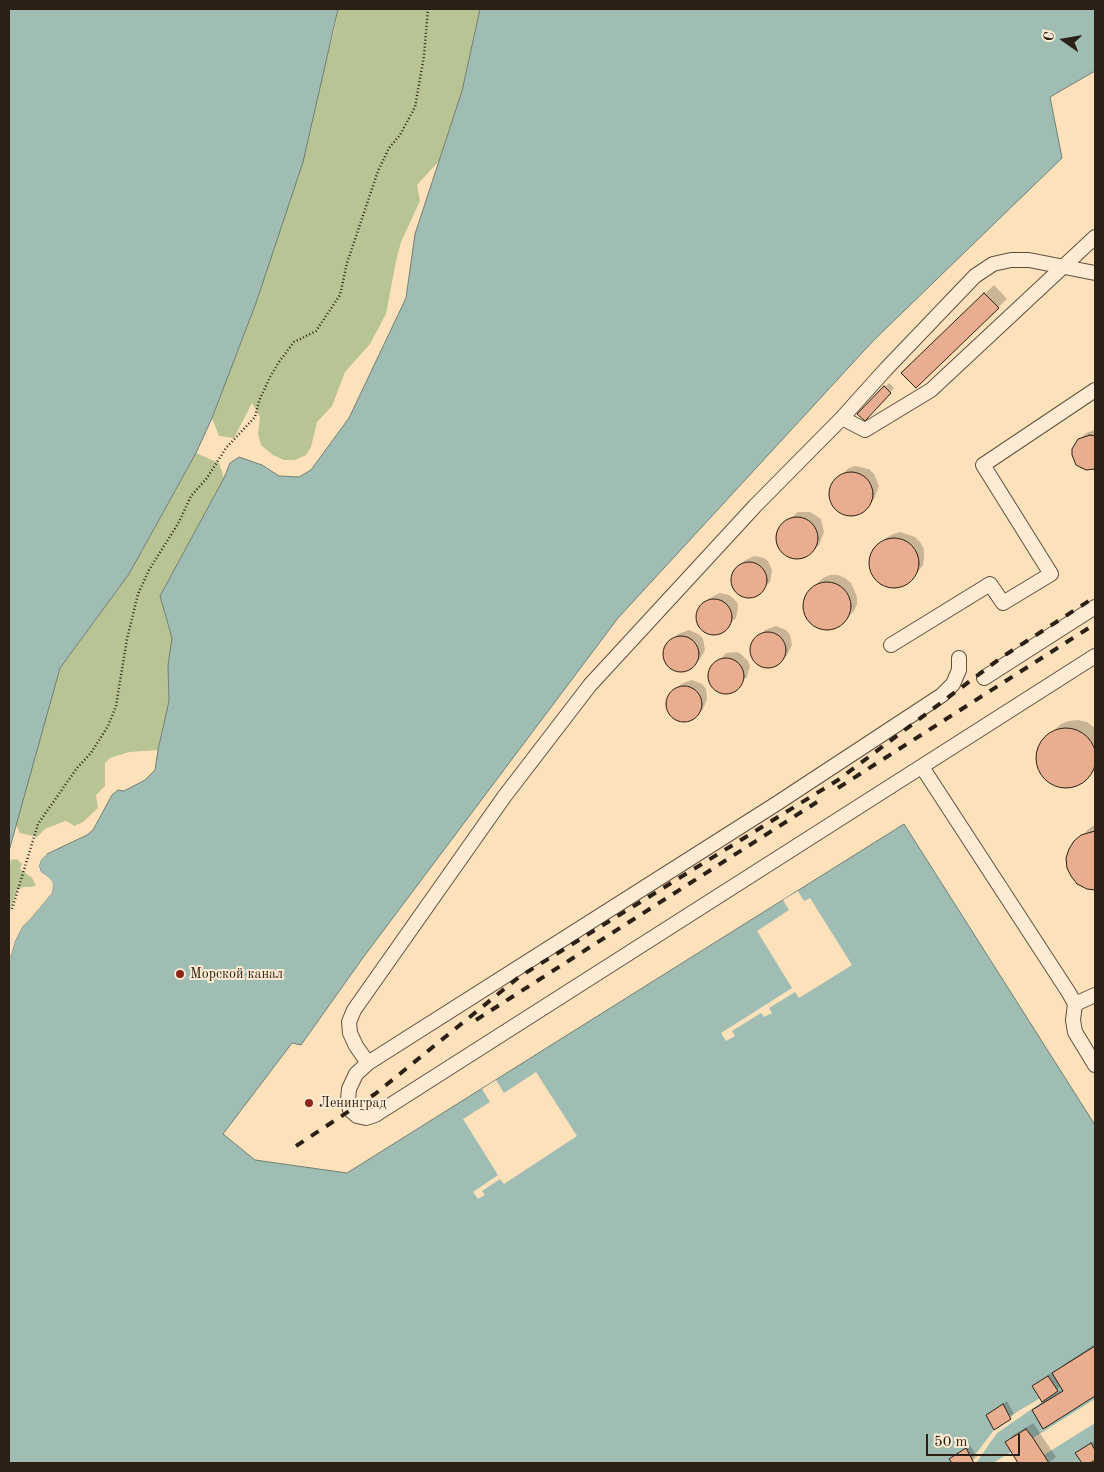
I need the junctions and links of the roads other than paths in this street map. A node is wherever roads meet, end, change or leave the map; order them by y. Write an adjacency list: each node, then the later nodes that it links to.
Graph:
1 (1095, 237): 2 (lane)
2 (1064, 268): 3 (lane); 5 (lane); 5 (lane)
3 (1095, 273)
4 (1095, 390): 7 (lane)
5 (842, 418): 14 (lane)
6 (1095, 607): 10 (lane)
7 (892, 645)
8 (1095, 656): 11 (lane)
9 (959, 658): 14 (lane)
10 (984, 678)
11 (922, 767): 13 (lane); 14 (lane)
12 (1095, 995): 13 (lane)
13 (1074, 1004): 15 (lane)
14 (368, 1063)
15 (1095, 1064)

